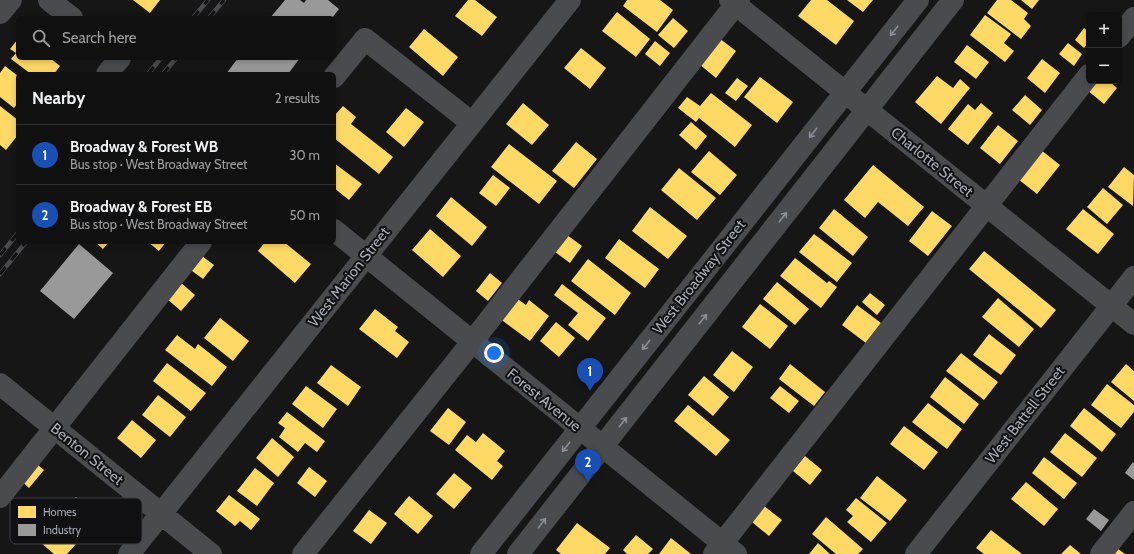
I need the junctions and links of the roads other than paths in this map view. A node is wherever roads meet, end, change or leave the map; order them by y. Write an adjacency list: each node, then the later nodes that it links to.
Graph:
1 (10, 0): 7 (street)
2 (49, 0): 8 (street)
3 (570, 0): 17 (street, West Marion Street)
4 (918, 0): 15 (street, West Broadway Street, one-way to 15)
5 (953, 0): 16 (street, West Broadway Street)
6 (735, 2): 15 (street, Charlotte Street); 25 (street)
7 (0, 13)
8 (69, 16)
9 (1134, 18): 10 (street)
10 (1122, 33)
11 (118, 60): 12 (street)
12 (109, 72)
13 (336, 75): 17 (street)
14 (1086, 79): 18 (street)
15 (845, 93): 16 (street, Charlotte Street); 28 (street, West Broadway Street, one-way to 28)
16 (867, 110): 18 (street, Charlotte Street); 29 (street, West Broadway Street, one-way to 16)
17 (472, 123): 21 (street, West Marion Street)
18 (986, 206): 23 (street, Charlotte Street); 37 (street)
19 (336, 232): 21 (street, Forest Avenue)
20 (199, 244): 27 (street)
21 (366, 256): 25 (street, Forest Avenue); 34 (street, West Marion Street)
22 (1134, 277): 23 (street, West Battell Street)
23 (1111, 306): 24 (street, Charlotte Street); 43 (street, West Battell Street)
24 (1134, 324)
25 (472, 342): 28 (street, Forest Avenue); 40 (street)
26 (0, 384): 27 (street, Benton Street)
27 (55, 428): 30 (street); 31 (street, Benton Street)
28 (580, 428): 29 (street, Forest Avenue); 41 (street, West Broadway Street, one-way to 41)
29 (603, 447): 37 (street, Forest Avenue); 42 (street, West Broadway Street, one-way to 29)
30 (0, 497)
31 (141, 498)
32 (142, 499): 34 (street, Benton Street)
33 (1134, 512): 44 (street)
34 (161, 514): 35 (street, West Marion Street); 39 (street, Benton Street)
35 (142, 538)
36 (137, 544): 38 (street, West Marion Street)
37 (724, 550)
38 (129, 554)
39 (210, 554)
40 (303, 554)
41 (481, 554)
42 (518, 554)
43 (916, 554)
44 (1101, 554)

